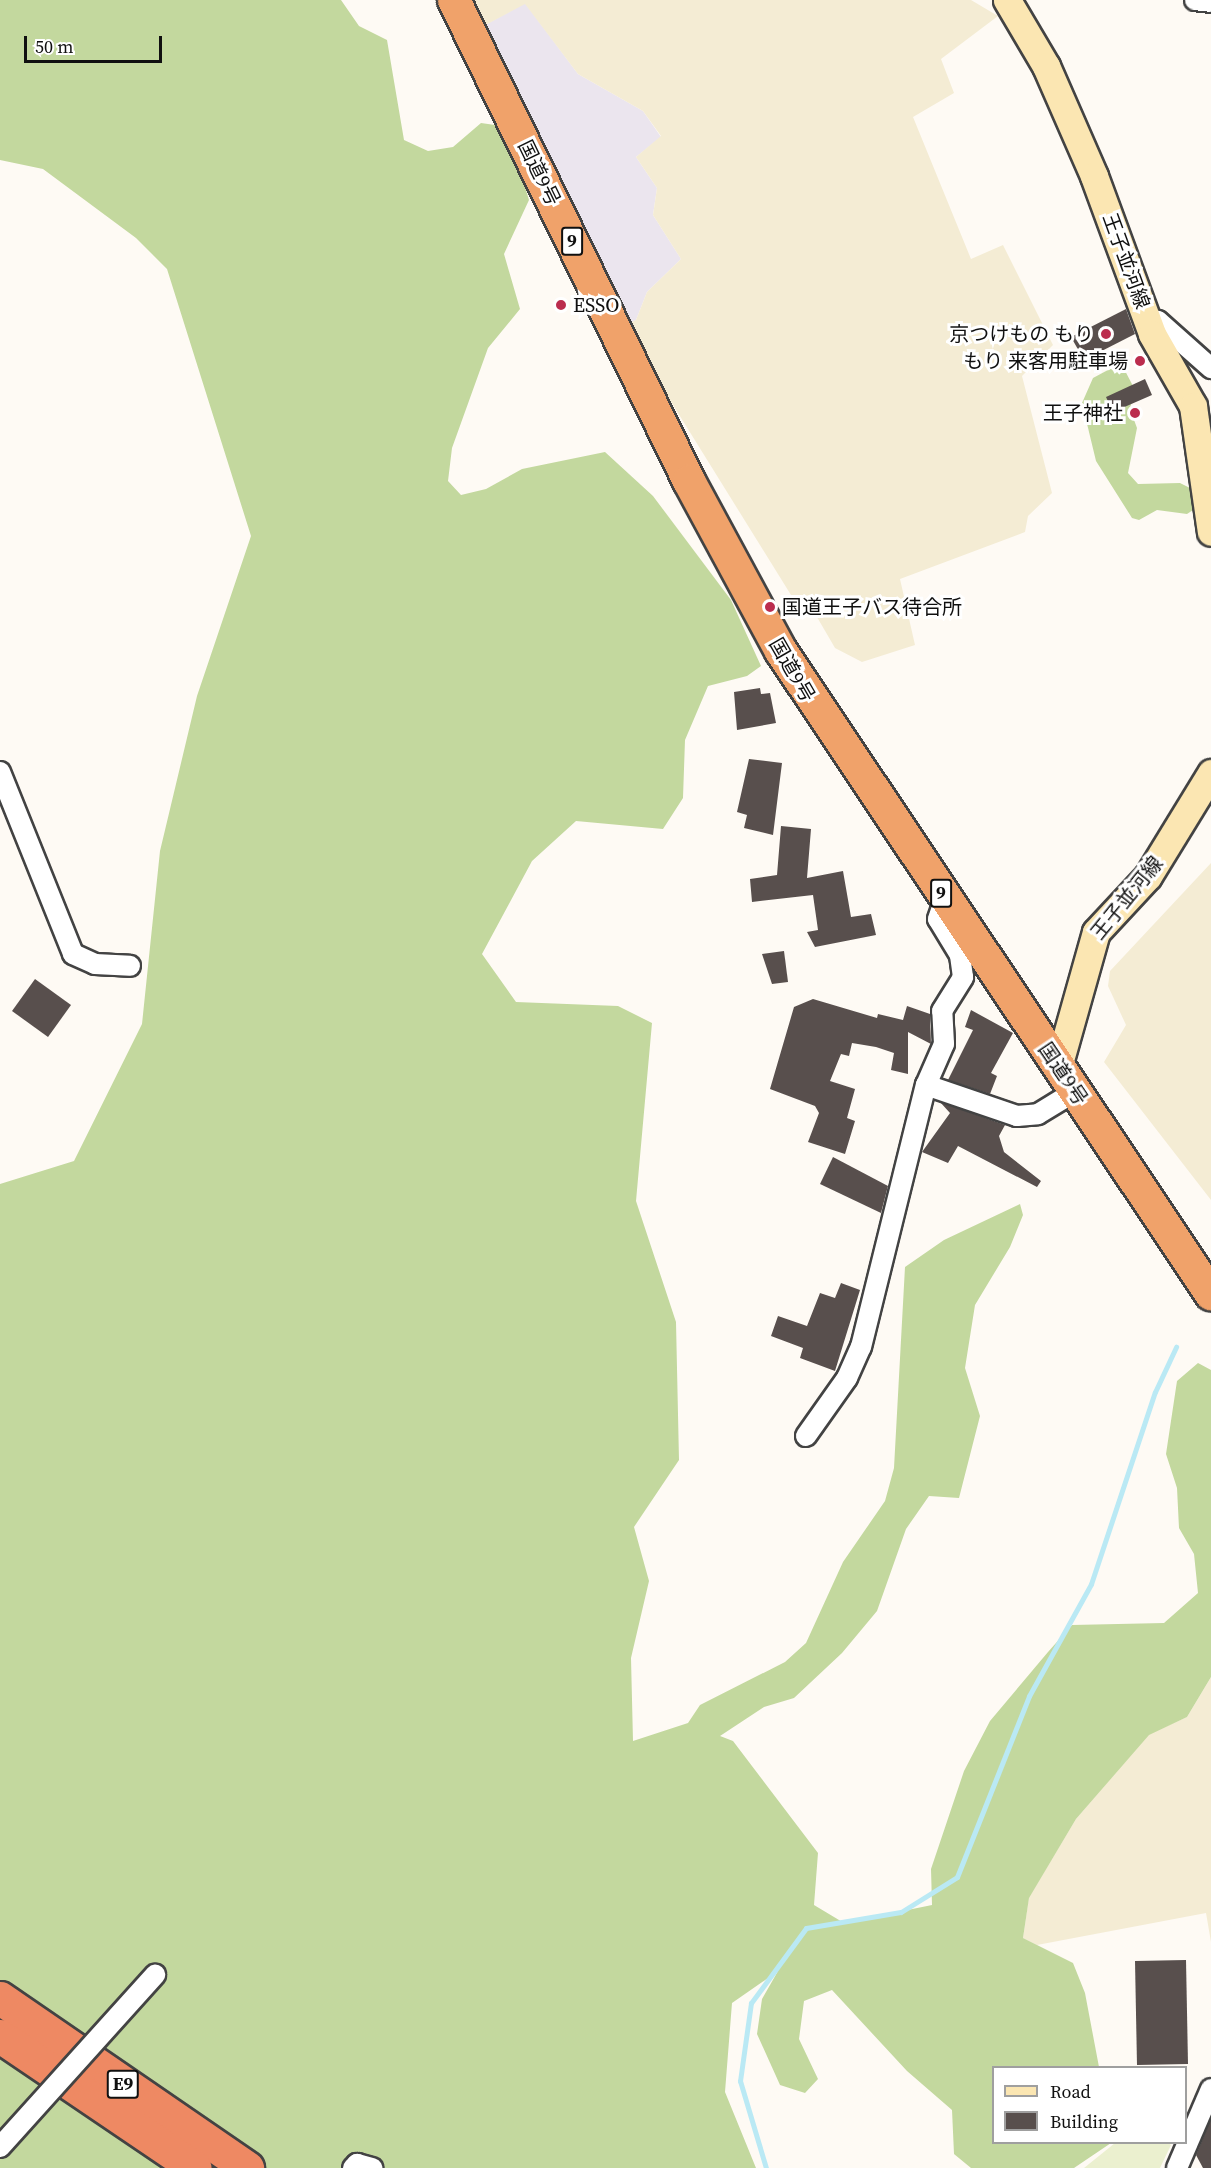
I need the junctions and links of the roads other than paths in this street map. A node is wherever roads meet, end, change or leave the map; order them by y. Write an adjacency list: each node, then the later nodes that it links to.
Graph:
1 (454, 0): 10 (highway, 国道9号 / 9)
2 (1007, 0): 5 (main road, 王子並河線)
3 (1195, 0): 4 (street)
4 (1211, 2)
5 (1147, 319): 6 (street); 7 (main road, 王子並河線)
6 (1211, 369)
7 (1211, 532)
8 (0, 772): 11 (street)
9 (1211, 773): 12 (main road, 王子並河線)
10 (945, 899): 12 (highway, 国道9号 / 9); 13 (street)
11 (130, 966)
12 (1066, 1079): 13 (street); 14 (highway, 国道9号 / 9)
13 (927, 1085): 15 (street)
14 (1211, 1294)
15 (806, 1436)
16 (155, 1975): 20 (street, bridge)
17 (0, 1998): 22 (highway, E9)
18 (0, 2036): 21 (highway, E9)
19 (1211, 2089): 25 (street)
20 (0, 2147)
21 (195, 2168)
22 (247, 2168)
23 (353, 2168): 24 (street)
24 (372, 2168)
25 (1177, 2168)

